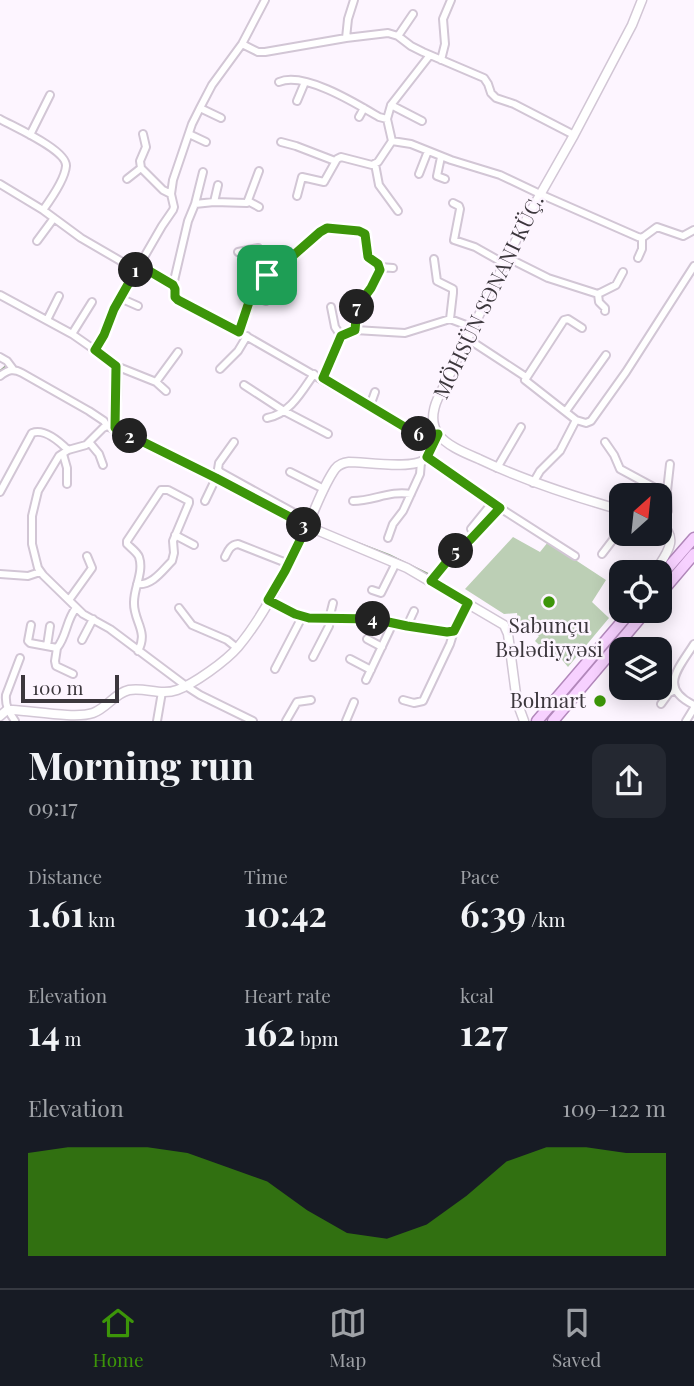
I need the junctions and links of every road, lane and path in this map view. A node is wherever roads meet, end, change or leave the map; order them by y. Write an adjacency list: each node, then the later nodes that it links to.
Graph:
1 (265, 0): 8 (street)
2 (354, 0): 7 (street)
3 (451, 0): 10 (street)
4 (642, 0): 26 (street, MÖHSÜN SƏNANI KÜÇ.)
5 (413, 14): 6 (street)
6 (398, 36): 7 (street); 9 (street)
7 (346, 37): 8 (street)
8 (242, 44): 16 (street)
9 (430, 55): 10 (street); 15 (street)
10 (441, 60): 26 (street)
11 (279, 82): 12 (street)
12 (305, 82): 14 (street); 17 (street)
13 (50, 95): 25 (street)
14 (297, 101)
15 (391, 106): 21 (street); 22 (street)
16 (200, 108): 18 (street); 24 (street)
17 (364, 108): 19 (street); 21 (street)
18 (221, 117)
19 (359, 117)
20 (0, 119): 25 (street)
21 (387, 119): 27 (street)
22 (422, 121)
23 (143, 134): 34 (street)
24 (189, 134): 28 (street); 42 (street)
25 (30, 135): 50 (street)
26 (574, 135): 43 (street, MÖHSÜN SƏNANI KÜÇ.)
27 (393, 141): 30 (street); 33 (street)
28 (206, 142)
29 (281, 142): 32 (street)
30 (428, 151): 31 (street); 37 (street)
31 (441, 157): 39 (street); 43 (street)
32 (335, 161): 33 (street); 44 (street)
33 (375, 164): 51 (street)
34 (141, 168): 38 (street); 42 (street)
35 (260, 171): 45 (street)
36 (203, 172): 48 (street)
37 (419, 174)
38 (127, 179)
39 (445, 179)
40 (0, 184): 50 (street)
41 (218, 184): 46 (street)
42 (171, 194): 62 (street)
43 (540, 194): 54 (street); 59 (street, MÖHSÜN SƏNANI KÜÇ.)
44 (296, 196)
45 (248, 201): 46 (street); 49 (street)
46 (214, 202): 48 (street)
47 (453, 203): 59 (street)
48 (195, 204): 66 (street)
49 (259, 207)
50 (43, 210): 52 (street)
51 (398, 211)
52 (54, 218): 55 (street); 62 (street)
53 (694, 230): 54 (street)
54 (642, 237): 57 (street)
55 (37, 241)
56 (237, 252): 65 (street)
57 (638, 258)
58 (434, 259): 77 (street)
59 (507, 261): 67 (street); 79 (street, MÖHSÜN SƏNANI KÜÇ.)
60 (694, 266): 106 (street)
61 (380, 267): 63 (street); 65 (street); 81 (street)
62 (137, 268): 66 (street); 72 (street)
63 (393, 268)
64 (623, 272): 67 (street)
65 (267, 275): 70 (street)
66 (173, 285): 82 (street)
67 (598, 294): 76 (street)
68 (0, 295): 78 (street)
69 (59, 296): 78 (street)
70 (251, 296): 71 (street); 82 (street)
71 (271, 296)
72 (120, 298): 74 (street); 87 (street)
73 (92, 302): 83 (street)
74 (138, 306)
75 (331, 307): 85 (street)
76 (605, 311)
77 (450, 319): 79 (street); 81 (street)
78 (47, 320): 83 (street)
79 (474, 328): 86 (street, MÖHSÜN SƏNANI KÜÇ.)
80 (582, 328): 96 (street)
81 (355, 330): 85 (street)
82 (239, 332): 84 (street)
83 (72, 334): 87 (street)
84 (247, 336): 93 (street); 94 (street)
85 (341, 336): 97 (street)
86 (468, 338): 96 (street); 111 (street, MÖHSÜN SƏNANI KÜÇ.)
87 (95, 350): 91 (street)
88 (178, 352): 98 (street)
89 (606, 355): 104 (street)
90 (0, 357): 92 (street)
91 (116, 366): 98 (street); 109 (street)
92 (13, 369): 95 (street); 107 (street)
93 (220, 369)
94 (314, 374): 97 (street); 103 (street)
95 (0, 376)
96 (526, 377): 104 (street)
97 (323, 378): 102 (street)
98 (156, 382): 100 (street)
99 (244, 385): 103 (street)
100 (166, 391)
101 (375, 392): 102 (street)
102 (370, 406): 111 (street)
103 (284, 411): 105 (street); 110 (street)
104 (566, 411): 106 (street)
105 (267, 418)
106 (576, 419): 122 (street)
107 (107, 426): 109 (street); 112 (street)
108 (521, 427): 119 (street)
109 (115, 428): 121 (street)
110 (328, 434)
111 (438, 434): 116 (street); 119 (street)
112 (89, 442): 115 (street); 118 (street)
113 (234, 442): 134 (street)
114 (605, 442): 123 (street)
115 (65, 452): 125 (street); 127 (street); 149 (street)
116 (424, 460): 126 (street); 128 (street); 131 (street)
117 (670, 464): 124 (street)
118 (103, 465)
119 (497, 468): 122 (street)
120 (290, 472): 126 (street)
121 (216, 478): 129 (street); 134 (street)
122 (533, 483): 132 (street)
123 (646, 483)
124 (668, 483)
125 (67, 484)
126 (324, 489): 134 (street)
127 (0, 492)
128 (411, 494): 130 (street); 137 (street)
129 (205, 501)
130 (353, 501)
131 (492, 503): 133 (street); 135 (street)
132 (609, 507)
133 (500, 508): 142 (street); 151 (street)
134 (308, 523): 146 (street); 148 (street)
135 (471, 529)
136 (176, 534): 139 (street); 153 (street); 153 (street)
137 (388, 538)
138 (694, 538): 147 (main road)
139 (194, 545)
140 (609, 546): 141 (street)
141 (603, 554)
142 (575, 555)
143 (87, 556): 155 (street)
144 (225, 557): 148 (street)
145 (692, 560): 152 (main road)
146 (396, 563): 151 (street); 154 (street)
147 (672, 563)
148 (289, 564): 156 (street)
149 (40, 572): 150 (street); 155 (street)
150 (0, 574)
151 (431, 581): 158 (street)
152 (672, 581)
153 (137, 584): 179 (street)
154 (372, 590)
155 (69, 600): 159 (street)
156 (268, 600): 162 (street); 178 (street)
157 (333, 603): 164 (street)
158 (468, 603): 171 (street); 205 (street)
159 (76, 608): 163 (street); 177 (street)
160 (179, 608): 178 (street)
161 (414, 611): 170 (street)
162 (302, 617): 164 (street); 183 (street)
163 (93, 619): 172 (street); 179 (street)
164 (329, 620): 165 (street); 180 (street)
165 (393, 623): 170 (street); 176 (street)
166 (621, 623): 206 (main road)
167 (636, 623): 207 (main road)
168 (31, 625): 175 (street)
169 (50, 626): 175 (street)
170 (407, 626): 171 (street)
171 (454, 631): 193 (street)
172 (82, 639)
173 (367, 639): 176 (street)
174 (694, 644): 190 (street)
175 (47, 646): 177 (street)
176 (382, 647): 184 (street)
177 (57, 648): 185 (street)
178 (237, 648): 188 (street)
179 (138, 651): 188 (street)
180 (313, 657)
181 (20, 658): 189 (street)
182 (350, 659): 184 (street)
183 (275, 670)
184 (371, 670): 186 (street)
185 (73, 674)
186 (366, 680)
187 (0, 682): 189 (street)
188 (186, 686): 191 (street); 202 (street)
189 (9, 687): 197 (street)
190 (674, 690): 195 (street); 196 (street)
191 (162, 692): 199 (street); 201 (street)
192 (311, 699): 203 (street)
193 (403, 700)
194 (354, 702): 204 (street)
195 (661, 704)
196 (694, 706): 208 (street)
197 (4, 713): 198 (street); 200 (street)
198 (66, 717): 199 (street)
199 (86, 718)
200 (15, 721)
201 (157, 721)
202 (253, 721)
203 (286, 721)
204 (346, 721)
205 (524, 721)
206 (537, 721)
207 (553, 721)
208 (686, 721)

